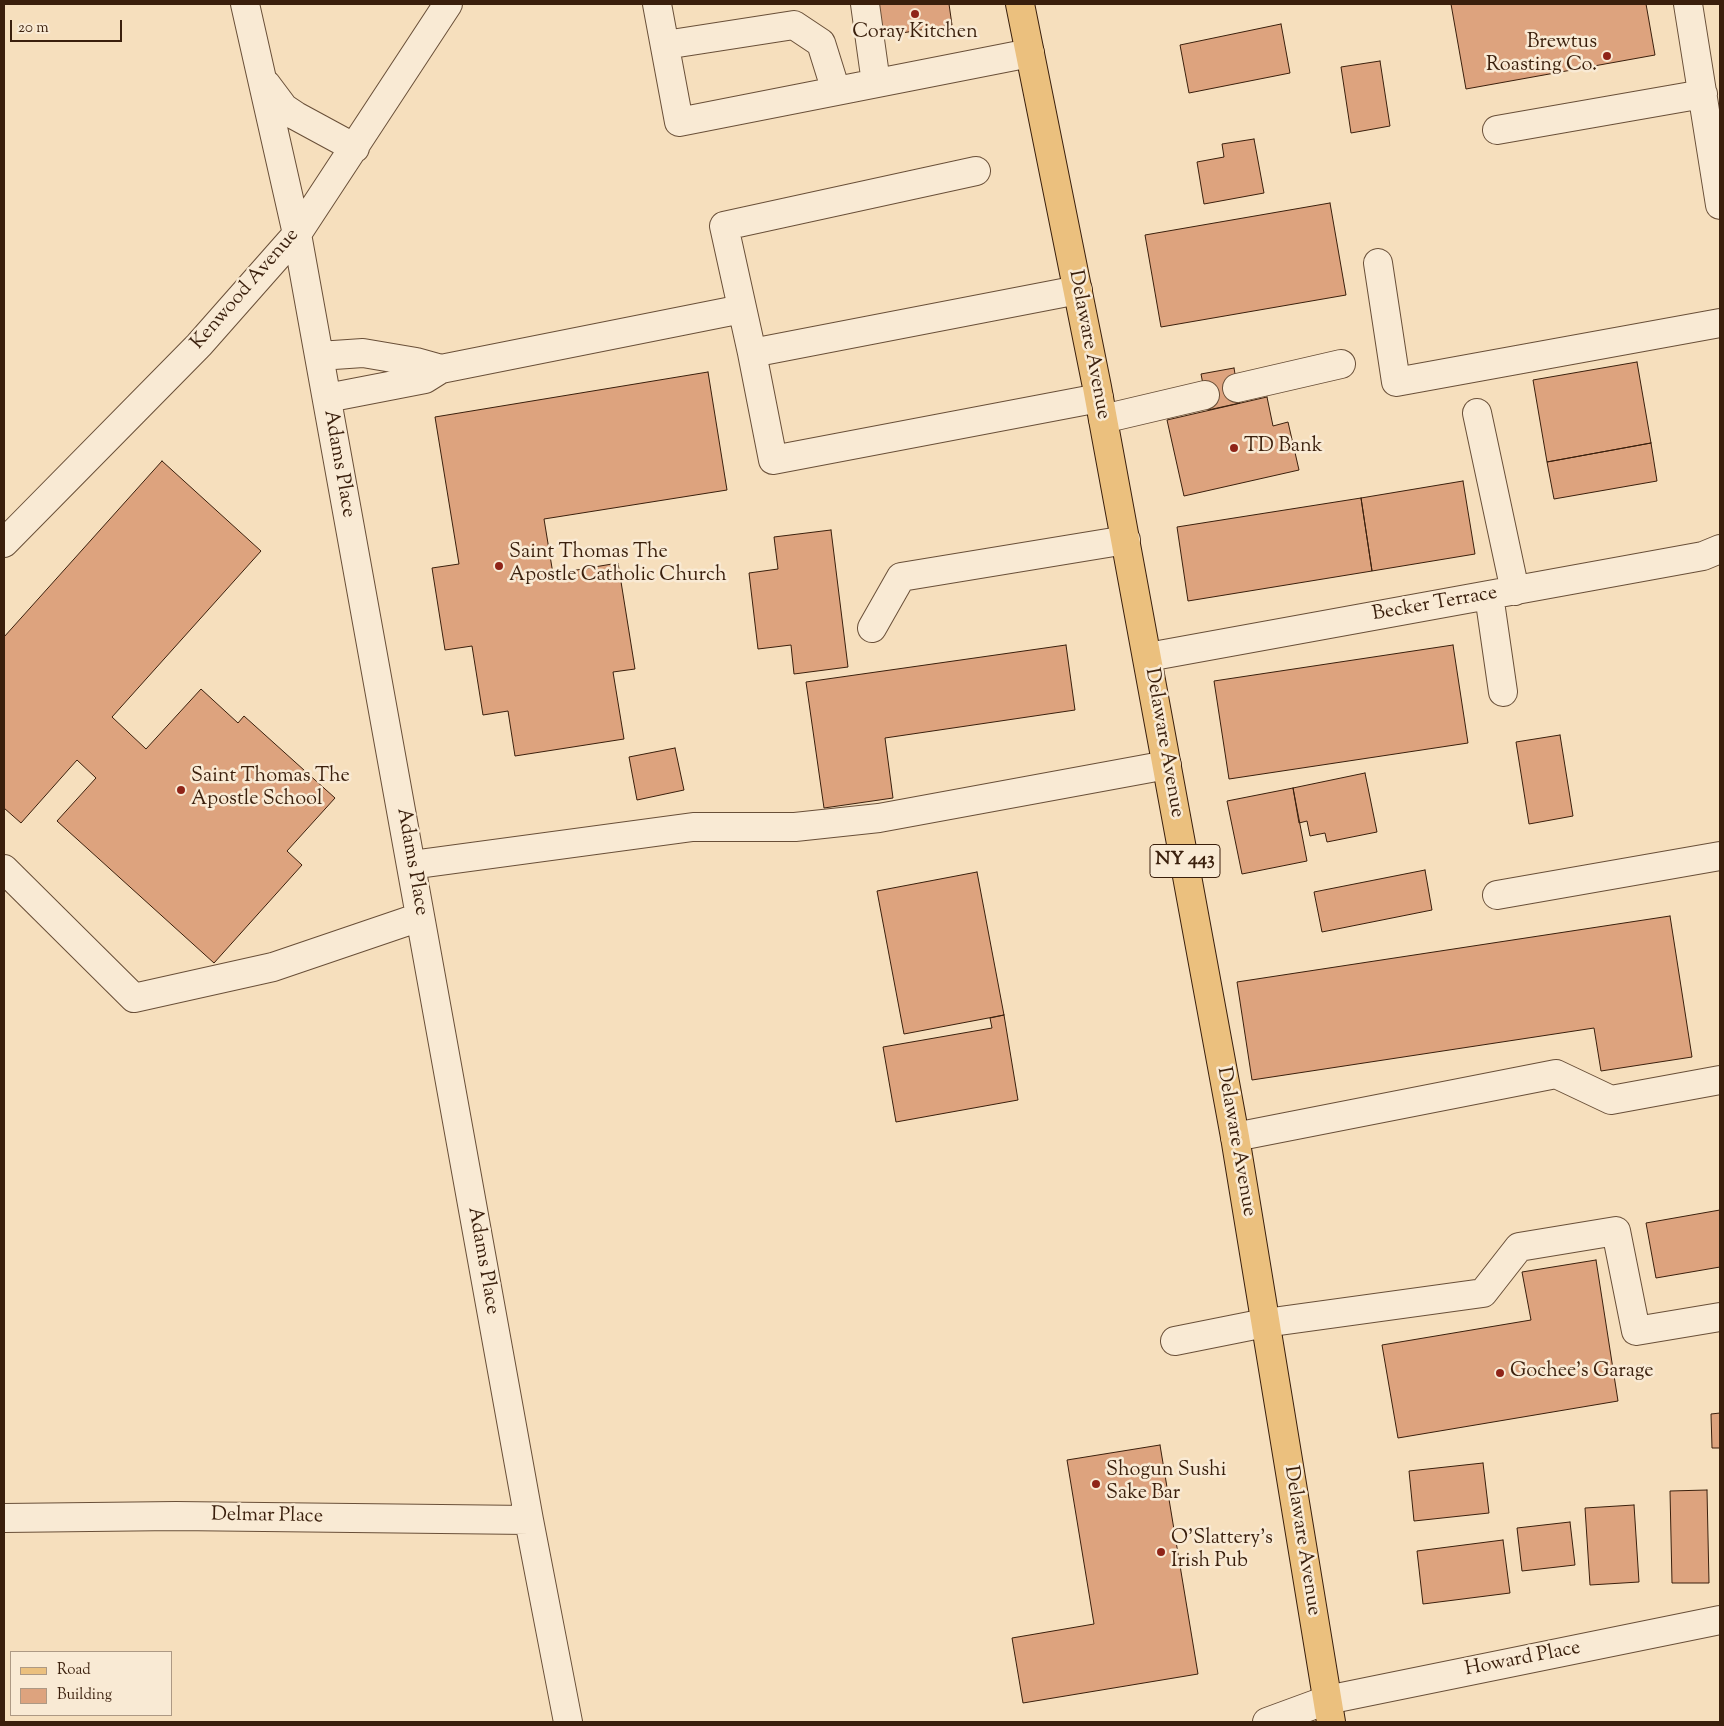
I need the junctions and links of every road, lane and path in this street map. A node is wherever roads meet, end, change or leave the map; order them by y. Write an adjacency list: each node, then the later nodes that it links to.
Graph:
1 (245, 4): 9 (street, Adams Place)
2 (448, 4): 14 (street, Kenwood Avenue)
3 (657, 4): 7 (street)
4 (865, 4): 10 (street)
5 (1020, 4): 8 (main road, Delaware Avenue / NY 443)
6 (1688, 4): 12 (street)
7 (665, 45): 11 (street); 11 (street)
8 (1030, 53): 10 (street); 19 (main road, Delaware Avenue / NY 443)
9 (263, 81): 14 (street); 17 (street, Adams Place)
10 (876, 83): 11 (street)
11 (836, 91)
12 (1703, 94): 13 (street); 16 (street)
13 (1497, 130)
14 (355, 148): 17 (street, Kenwood Avenue)
15 (976, 171): 20 (street)
16 (1720, 206)
17 (297, 234): 23 (street, Adams Place); 32 (street, Kenwood Avenue)
18 (1378, 263): 21 (street)
19 (1078, 290): 22 (street); 29 (main road, Delaware Avenue / NY 443)
20 (742, 309): 22 (street); 25 (street)
21 (1720, 323)
22 (752, 353): 29 (street)
23 (319, 356): 25 (street); 28 (street, Adams Place)
24 (1341, 364): 26 (street)
25 (441, 369): 28 (street)
26 (1237, 388)
27 (1205, 396): 29 (street)
28 (326, 398): 40 (street, Adams Place)
29 (1101, 408): 31 (main road, Delaware Avenue / NY 443)
30 (1477, 413): 34 (street)
31 (1126, 540): 35 (street); 36 (main road, Delaware Avenue / NY 443)
32 (4, 543)
33 (1720, 549): 34 (street, Becker Terrace)
34 (1502, 593): 36 (street, Becker Terrace); 37 (street)
35 (872, 628)
36 (1148, 658): 38 (main road, Delaware Avenue / NY 443)
37 (1503, 692)
38 (1167, 765): 40 (street); 45 (main road, Delaware Avenue / NY 443)
39 (1720, 856): 42 (street)
40 (411, 865): 43 (street, Adams Place)
41 (4, 869): 43 (street)
42 (1497, 895)
43 (420, 917): 50 (street, Adams Place)
44 (1720, 1080): 45 (street)
45 (1235, 1137): 47 (main road, Delaware Avenue / NY 443)
46 (1720, 1317): 47 (street)
47 (1265, 1323): 48 (street); 52 (main road, Delaware Avenue / NY 443)
48 (1175, 1341)
49 (4, 1518): 50 (street, Delmar Place)
50 (529, 1520): 53 (street, Adams Place)
51 (1720, 1620): 52 (street, Howard Place)
52 (1329, 1711): 54 (street, Howard Place)
53 (568, 1722)
54 (1267, 1722)

